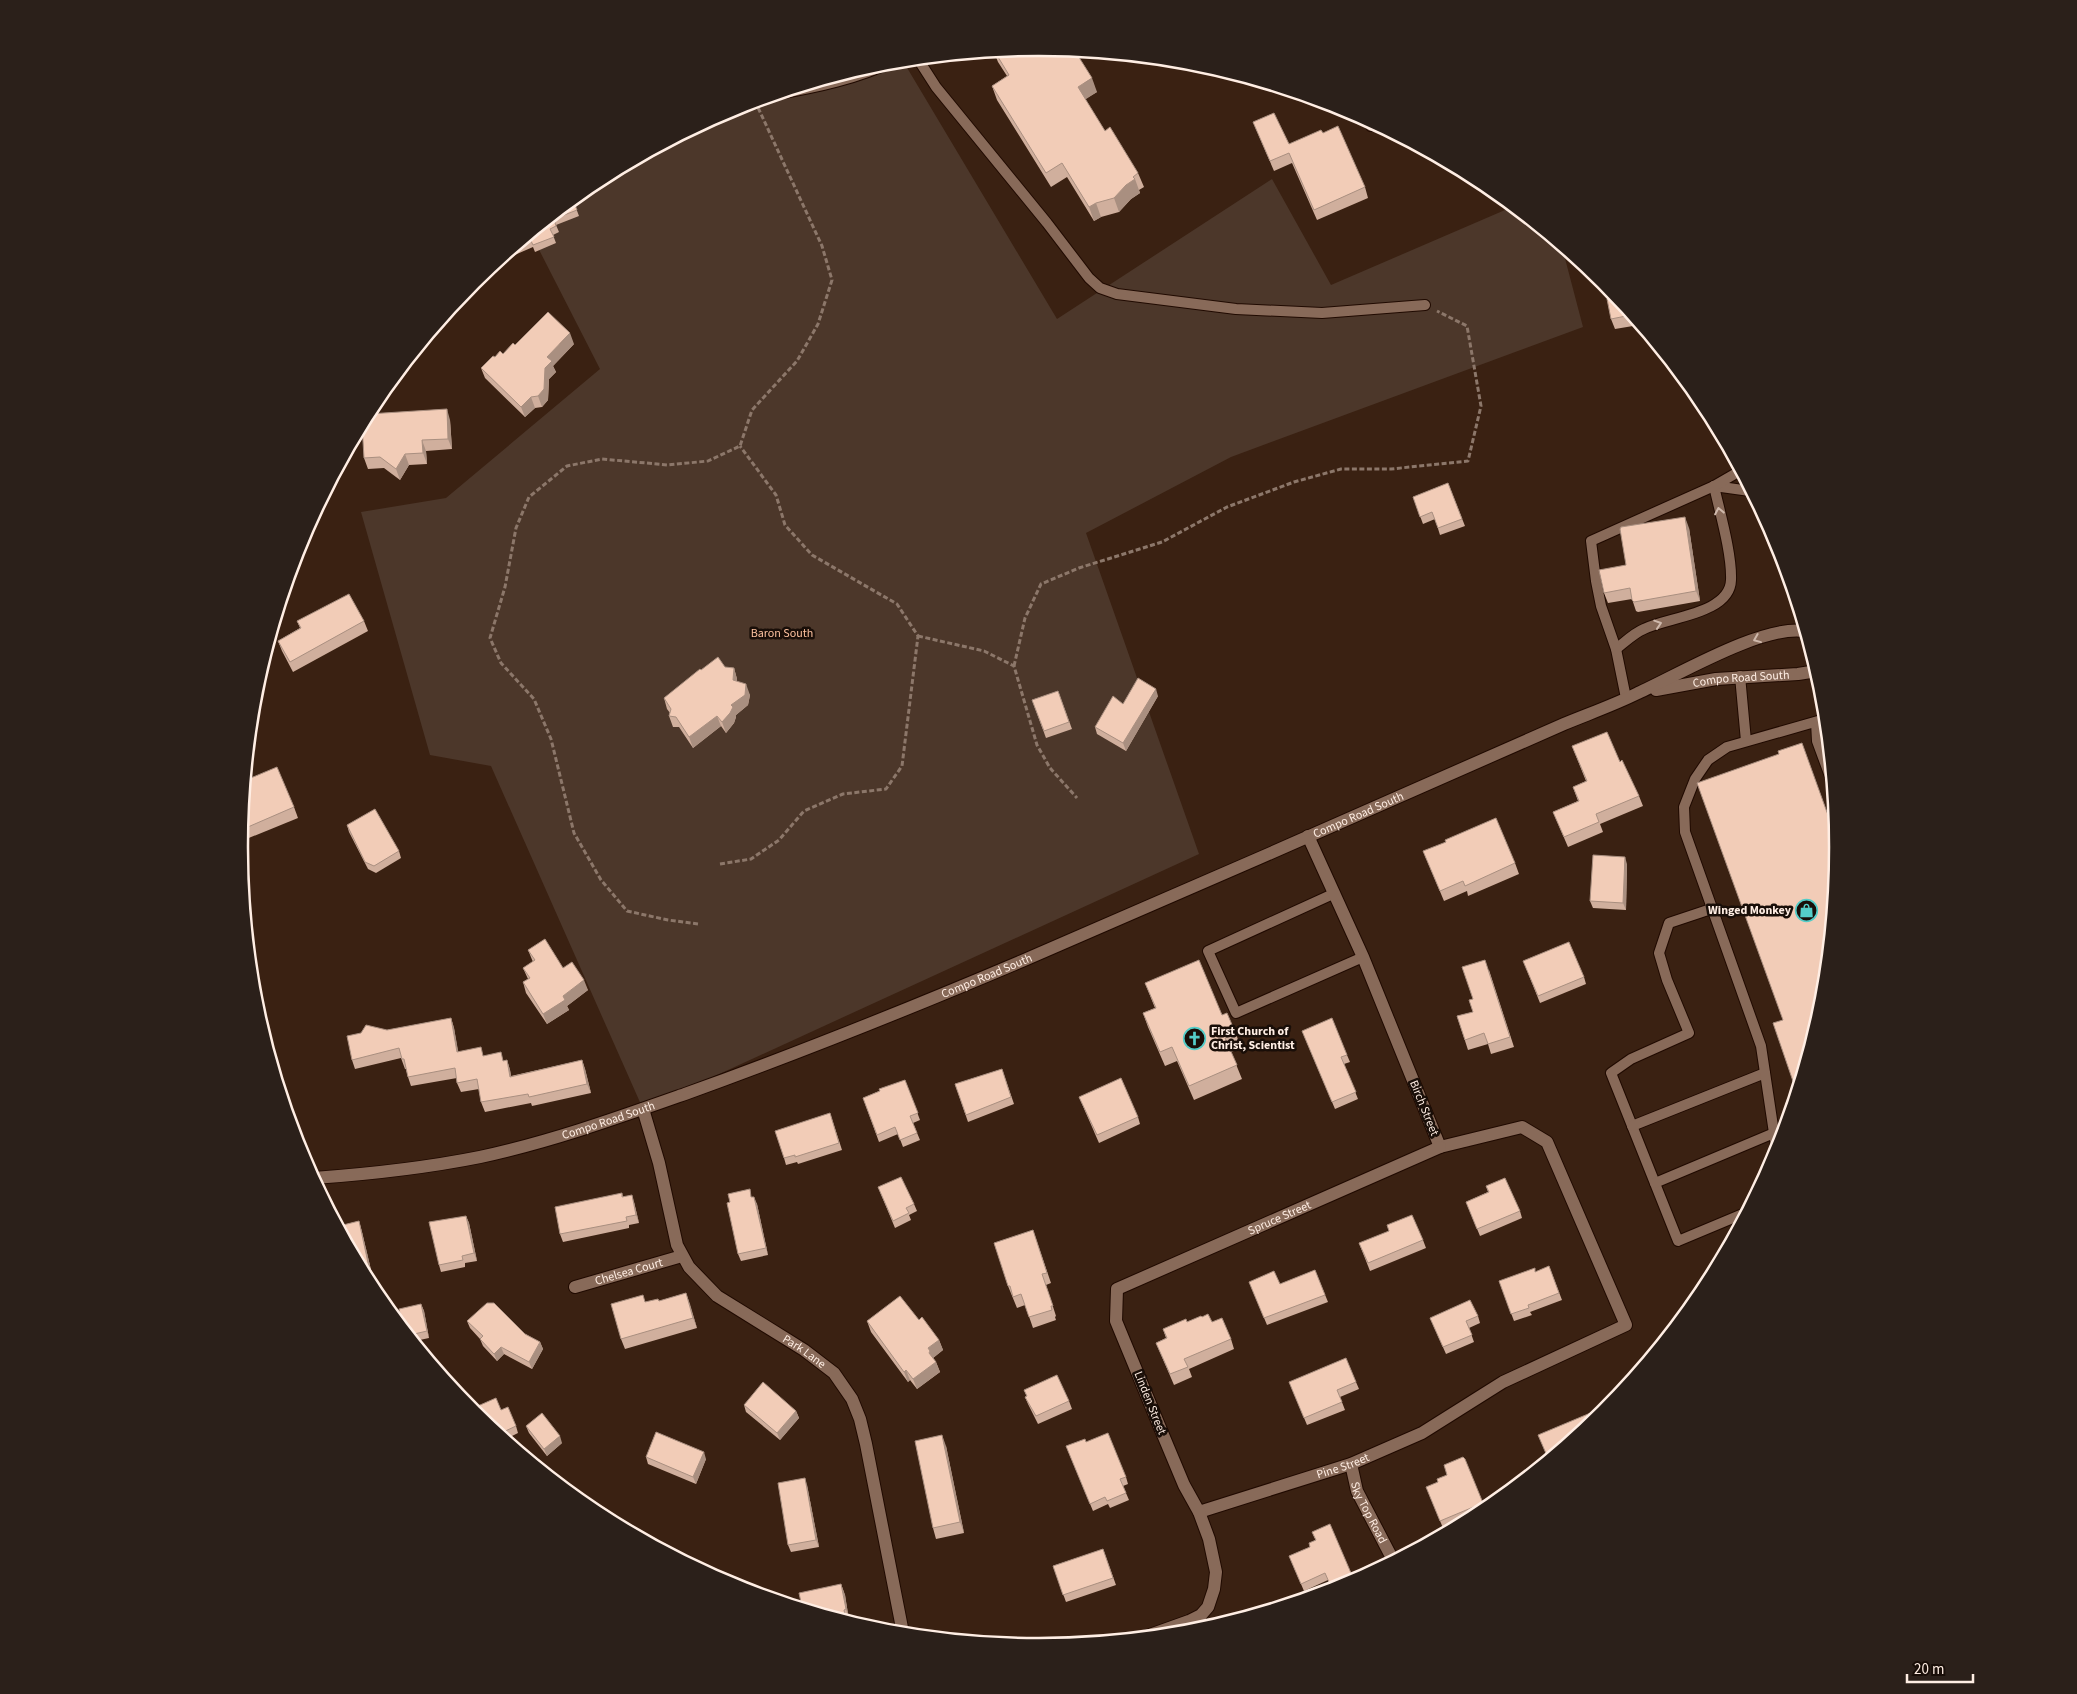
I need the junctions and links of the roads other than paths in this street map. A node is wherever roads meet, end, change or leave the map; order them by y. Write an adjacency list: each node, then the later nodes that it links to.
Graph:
1 (922, 65): 4 (lane)
2 (838, 82): 3 (lane)
3 (825, 86)
4 (1425, 305)
5 (1735, 474): 6 (lane)
6 (1714, 486): 7 (lane); 9 (lane, one-way to 6); 9 (lane)
7 (1744, 490)
8 (1798, 630): 12 (street, Compo Road South, one-way to 12)
9 (1616, 649): 12 (lane)
10 (1809, 672): 11 (street, Compo Road South)
11 (1740, 676): 12 (street, Compo Road South); 15 (lane)
12 (1631, 696): 17 (street, Compo Road South)
13 (1818, 721): 15 (lane)
14 (1820, 729): 16 (lane)
15 (1746, 741): 19 (lane)
16 (1823, 757)
17 (1308, 836): 18 (street, Birch Street); 22 (street, Compo Road South)
18 (1333, 894): 20 (street, Birch Street); 20 (lane)
19 (1711, 909): 21 (lane); 23 (lane)
20 (1363, 957): 25 (street, Birch Street)
21 (1765, 1073): 23 (lane); 24 (lane)
22 (643, 1109): 26 (street, Compo Road South); 29 (street, Park Lane)
23 (1632, 1126): 27 (lane)
24 (1774, 1133): 27 (lane)
25 (1440, 1147): 31 (street, Spruce Street); 32 (street, Birch Street)
26 (320, 1177)
27 (1655, 1184): 28 (lane)
28 (1737, 1216)
29 (682, 1256): 30 (street, Chelsea Court); 36 (street, Park Lane)
30 (575, 1287)
31 (1118, 1289): 34 (street, Linden Street)
32 (1626, 1325): 33 (street, Pine Street)
33 (1352, 1464): 34 (street, Pine Street); 35 (street, Sky Top Road)
34 (1199, 1512): 37 (street)
35 (1390, 1555)
36 (902, 1626)
37 (1176, 1626)

